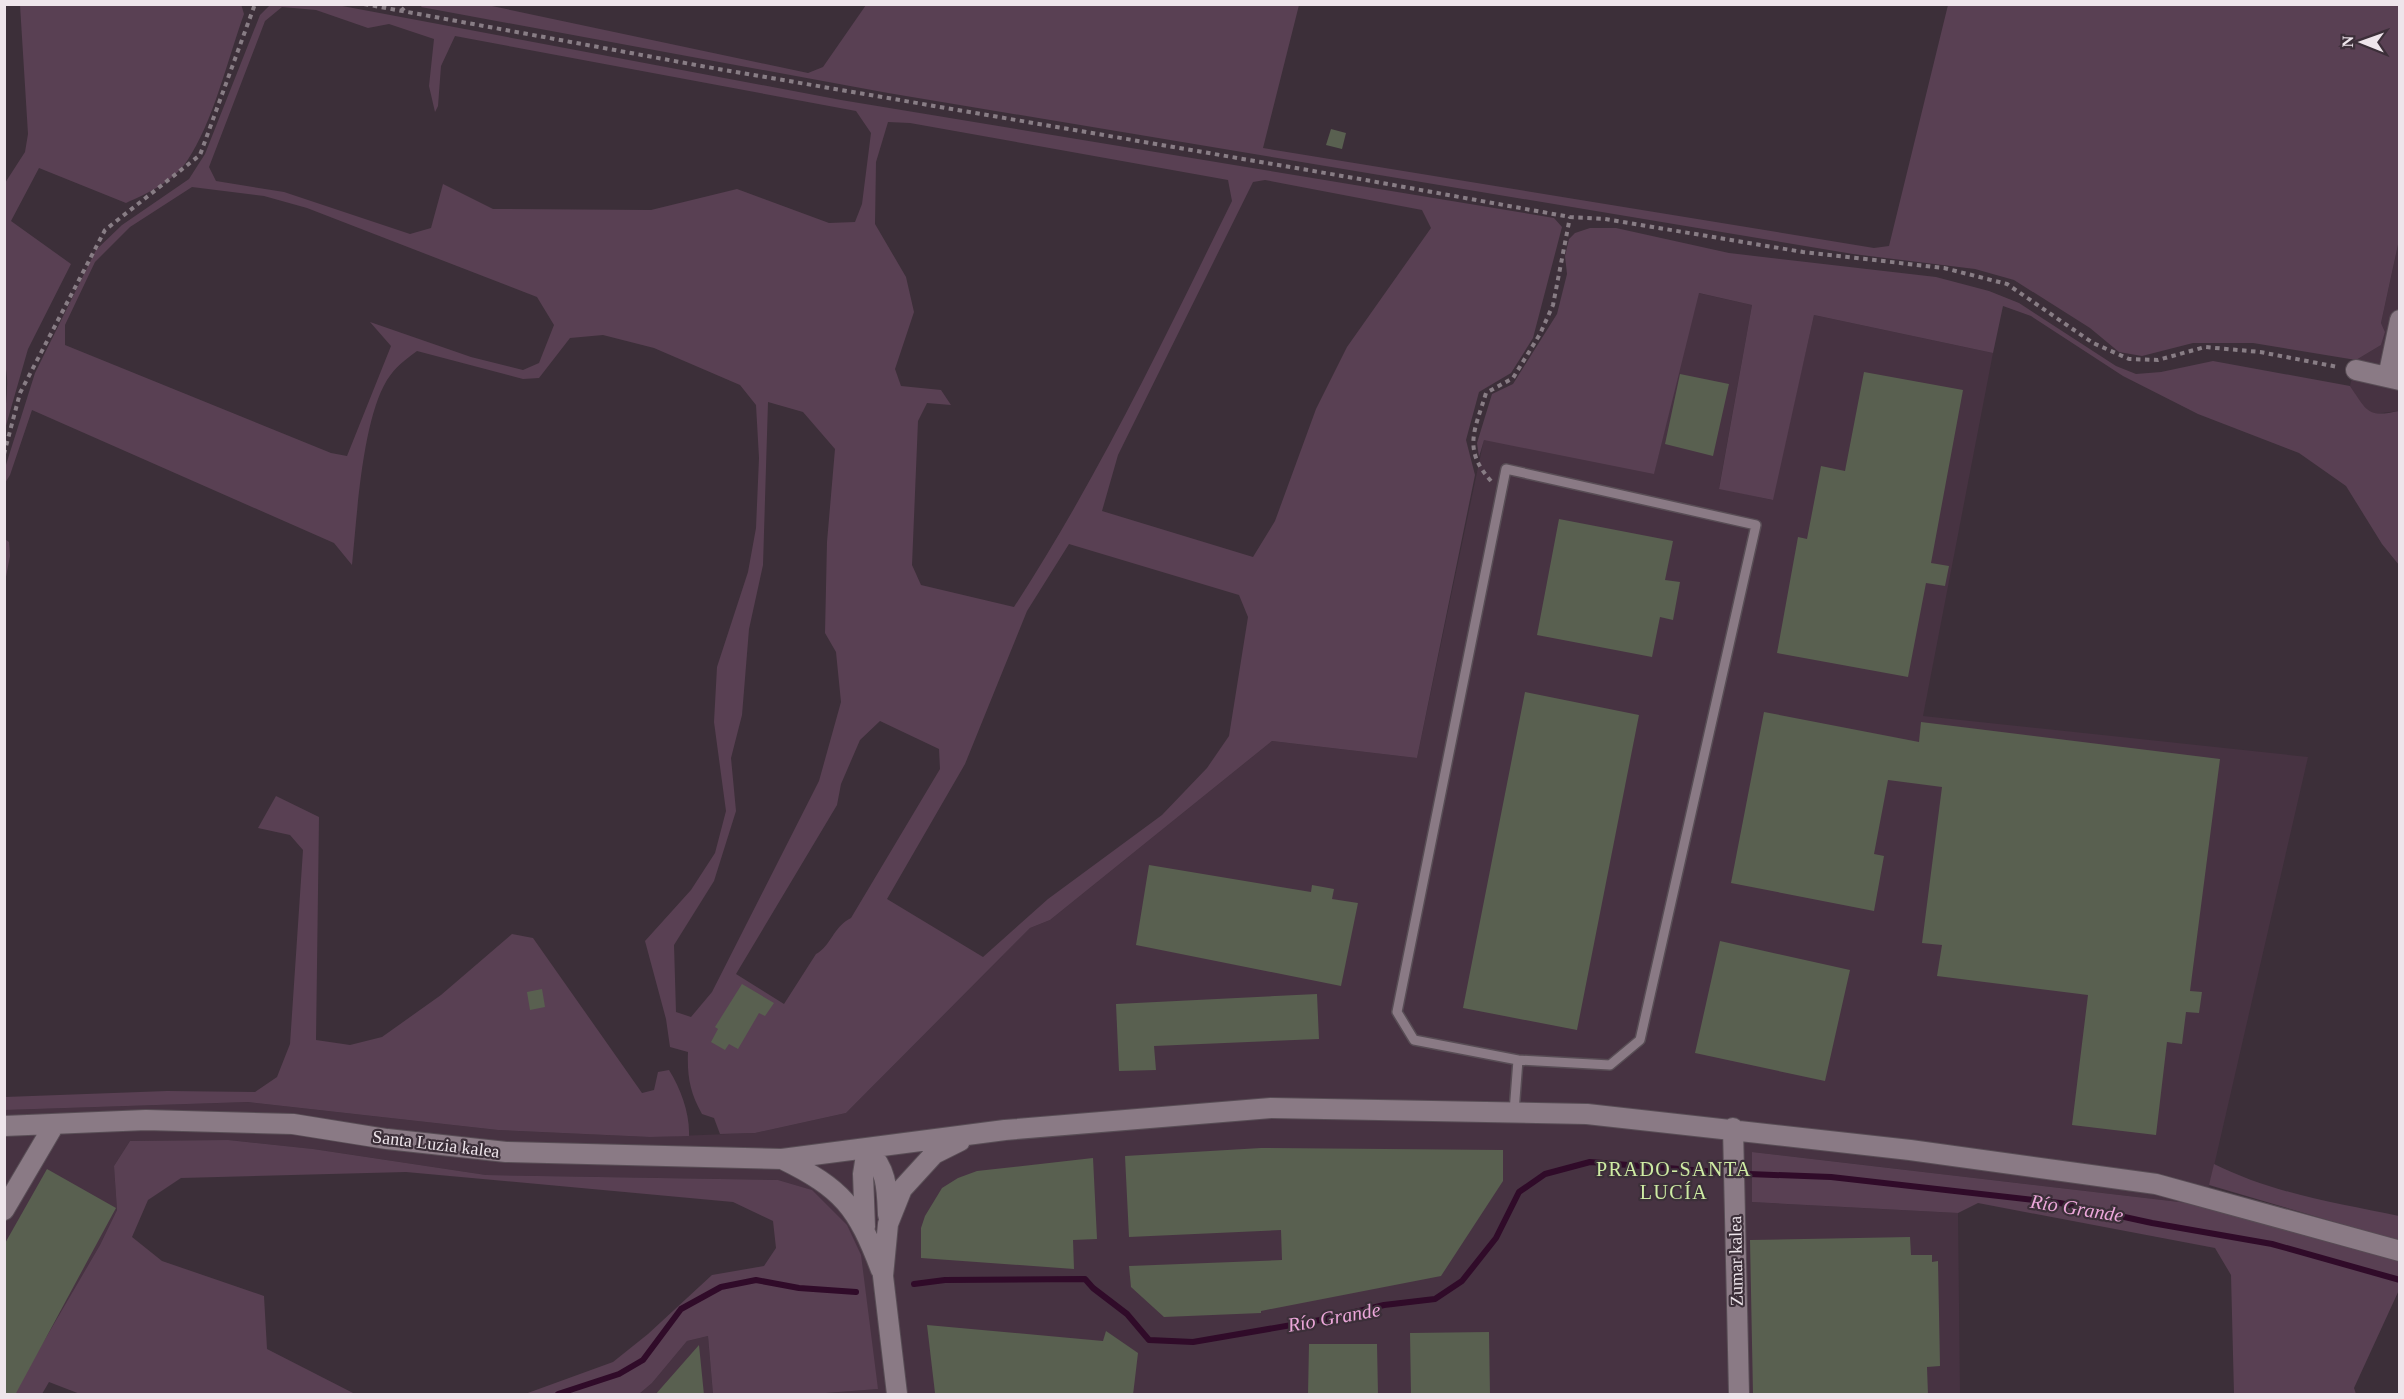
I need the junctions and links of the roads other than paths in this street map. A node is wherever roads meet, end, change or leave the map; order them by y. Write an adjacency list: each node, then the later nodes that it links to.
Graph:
1 (2400, 320): 3 (street)
2 (2356, 370): 3 (street)
3 (2394, 379)
4 (1518, 1060): 4 (lane); 5 (lane)
5 (1514, 1112): 8 (street, Santa Luzia kalea); 9 (street, Santa Luzia kalea)
6 (54, 1125): 7 (street, Santa Luzia kalea); 11 (street, Santa Luzia kalea); 12 (street)
7 (4, 1126)
8 (1733, 1128): 15 (street, Santa Luzia kalea); 18 (street, Zumar kalea)
9 (973, 1134): 10 (street, Santa Luzia kalea); 13 (street)
10 (867, 1149): 11 (street, Santa Luzia kalea); 13 (street); 14 (street)
11 (782, 1160): 14 (street)
12 (4, 1210)
13 (888, 1224): 16 (street)
14 (865, 1228): 16 (street)
15 (2400, 1251)
16 (883, 1276): 17 (street)
17 (897, 1395)
18 (1739, 1395)

